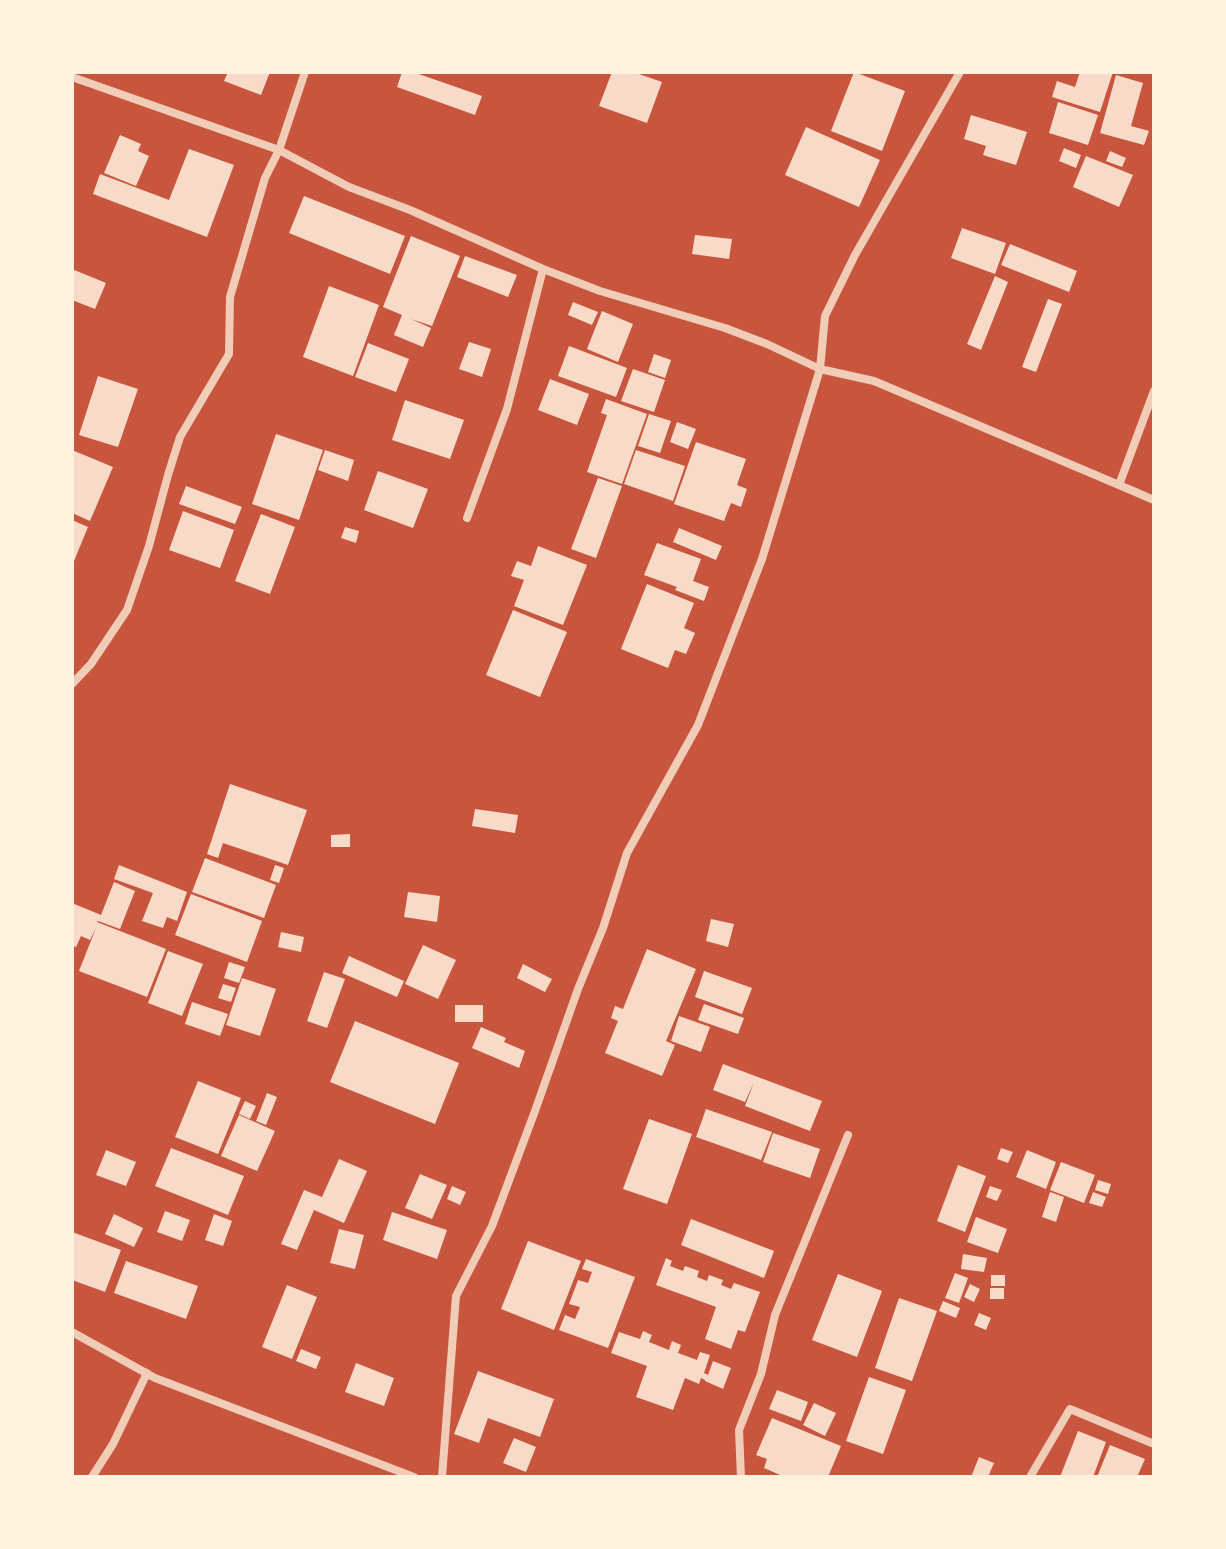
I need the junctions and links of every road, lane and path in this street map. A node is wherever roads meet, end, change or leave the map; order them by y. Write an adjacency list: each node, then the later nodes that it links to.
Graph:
1 (305, 72): 4 (street)
2 (960, 72): 6 (street)
3 (72, 77): 4 (street)
4 (279, 150): 5 (street); 11 (street)
5 (543, 269): 6 (street); 10 (street)
6 (820, 369): 8 (street); 18 (street)
7 (1154, 391): 8 (street)
8 (1119, 485): 9 (street)
9 (1154, 500)
10 (467, 518)
11 (72, 684)
12 (848, 1135): 19 (street)
13 (72, 1332): 14 (street)
14 (147, 1373): 16 (street); 17 (street)
15 (1154, 1444): 20 (street)
16 (92, 1477)
17 (414, 1477)
18 (442, 1477)
19 (741, 1477)
20 (1030, 1477)

